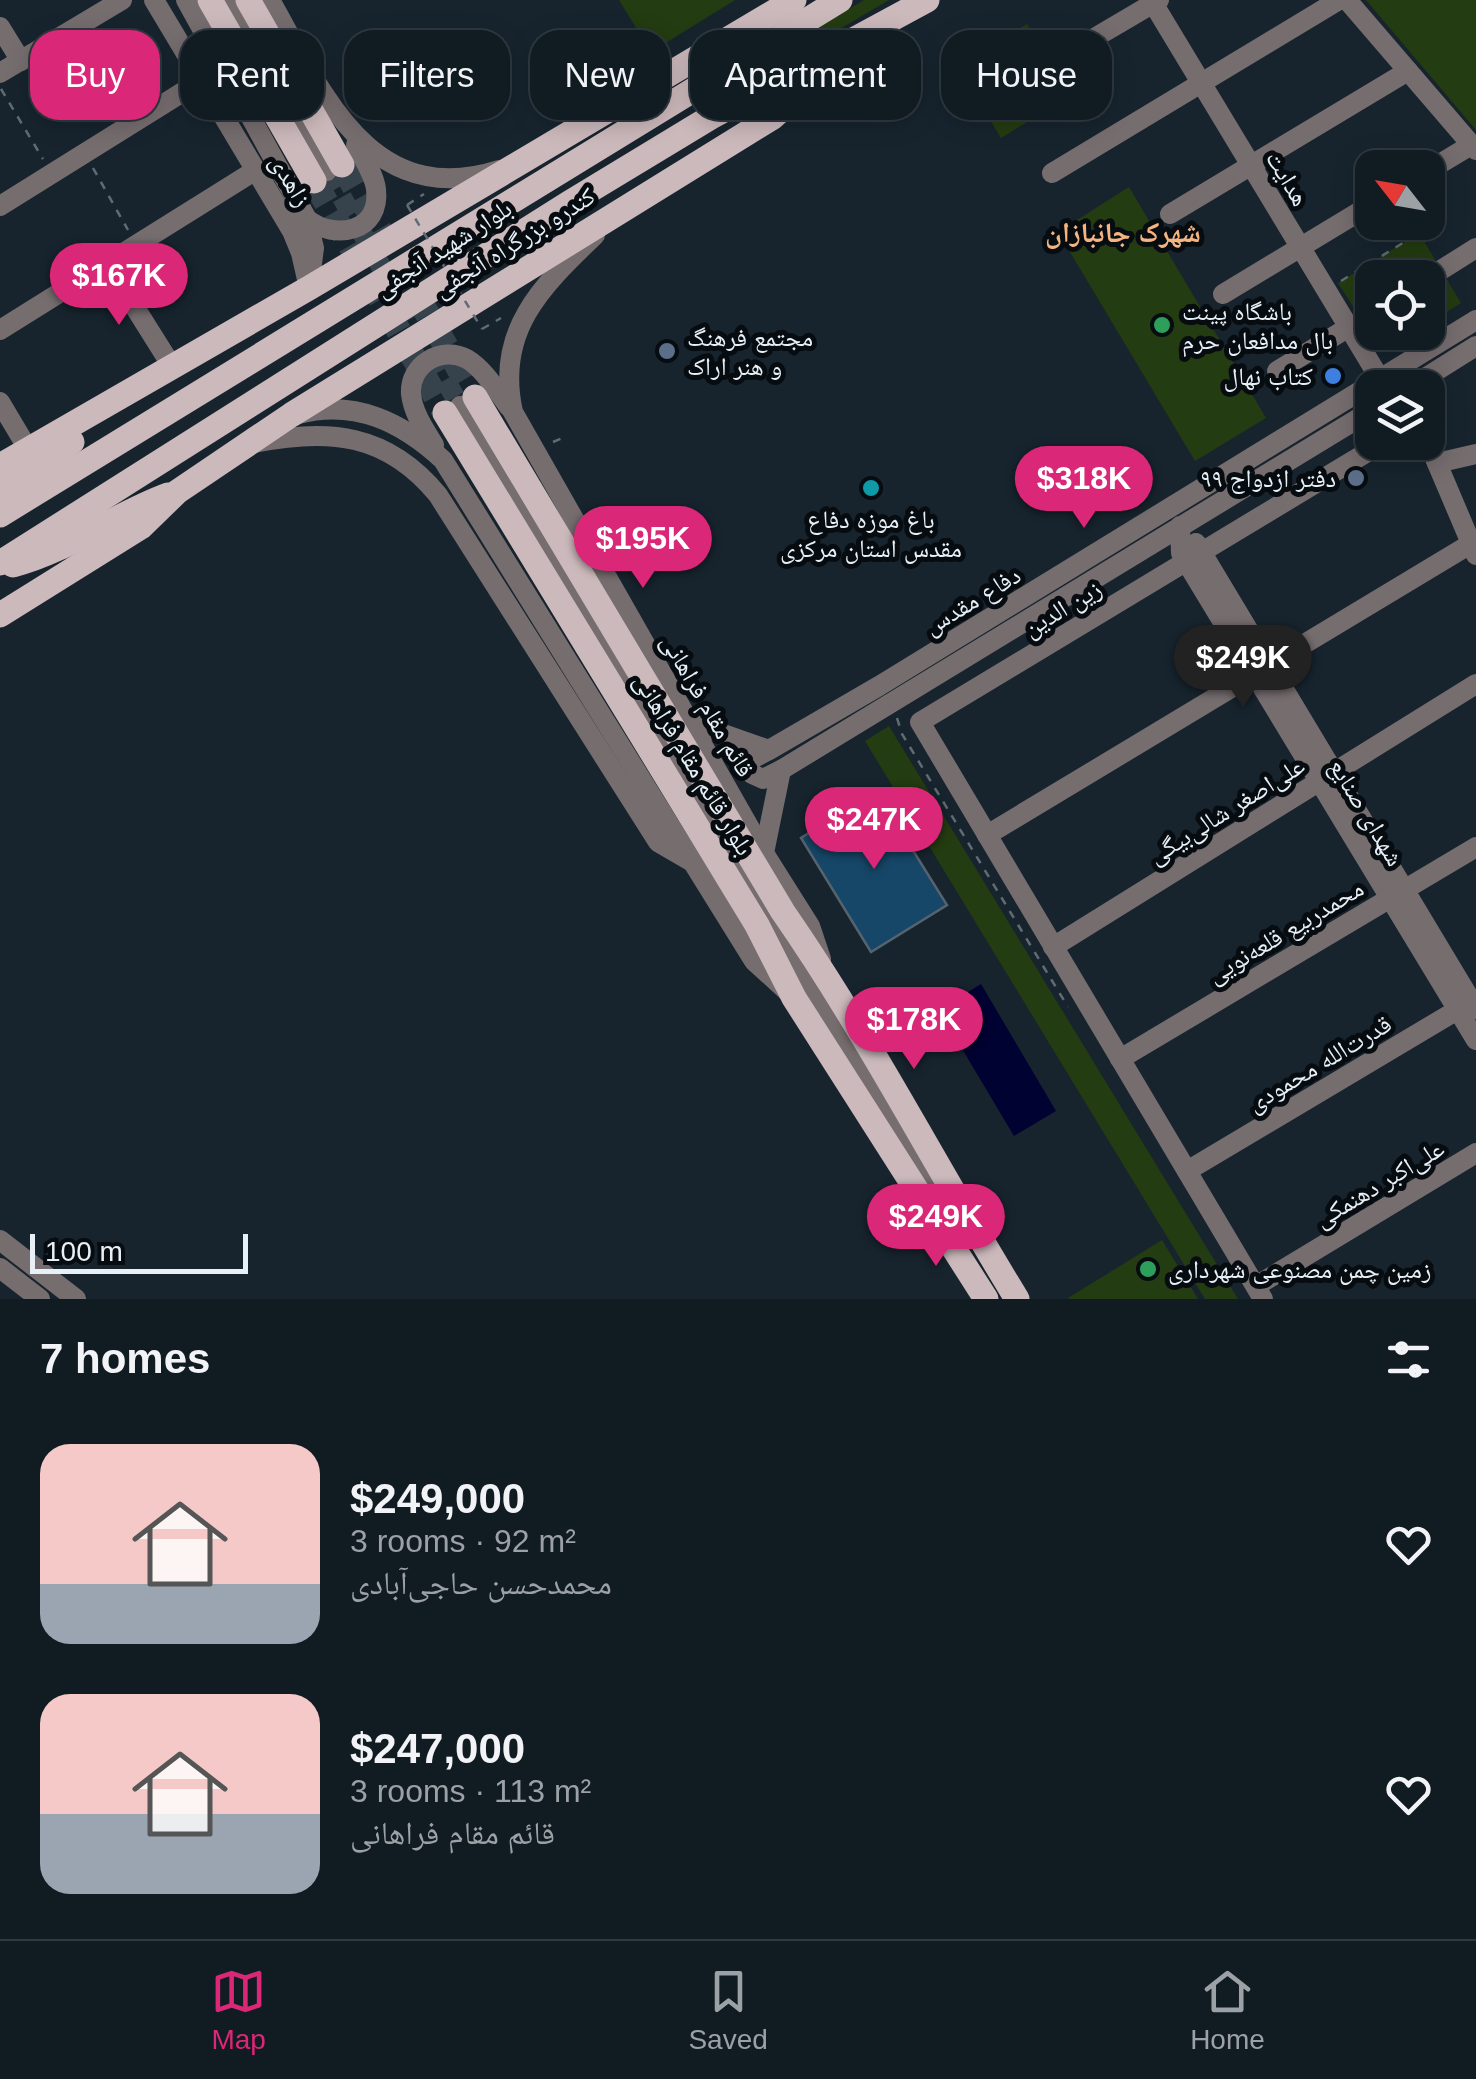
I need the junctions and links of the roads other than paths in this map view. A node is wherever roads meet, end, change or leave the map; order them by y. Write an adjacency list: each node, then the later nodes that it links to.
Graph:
1 (122, 0): 18 (street)
2 (154, 0): 17 (street, زاهدی)
3 (186, 0): 36 (street)
4 (210, 0): 30 (main road)
5 (229, 0): 30 (street)
6 (248, 0): 30 (main road)
7 (270, 0): 24 (street)
8 (840, 0): 69 (main road, بلوار شهید آنجفی)
9 (927, 0): 15 (main road, بلوار شهید آنجفی)
10 (1338, 0): 21 (street)
11 (1347, 0): 19 (street)
12 (1156, 2): 16 (street); 21 (street, هدایت)
13 (783, 3): 26 (main road)
14 (0, 27): 18 (street)
15 (872, 28): 33 (main road, کندرو بزرگراه آنجفی); 73 (main road, بلوار شهید آنجفی)
16 (1108, 30)
17 (180, 43)
18 (20, 60): 20 (street)
19 (1408, 71): 25 (street); 28 (street)
20 (0, 73)
21 (1202, 83): 28 (street, هدایت); 31 (street)
22 (180, 94): 32 (street)
23 (226, 120): 29 (street, زاهدی)
24 (347, 129): 26 (street); 36 (street)
25 (1474, 148): 27 (street)
26 (522, 162): 41 (main road)
27 (1445, 162)
28 (1252, 165): 34 (street); 37 (street, هدایت)
29 (256, 170): 39 (street); 41 (street, زاهدی)
30 (328, 172)
31 (1052, 172)
32 (0, 206)
33 (621, 211): 56 (street, قائم مقام فراهانی); 57 (main road, کندرو بزرگراه آنجفی)
34 (1170, 214)
35 (1355, 214): 37 (street)
36 (307, 219): 41 (street)
37 (1300, 247): 42 (street); 44 (street, هدایت)
38 (1476, 248): 40 (street)
39 (108, 262): 45 (street); 47 (street)
40 (1445, 267)
41 (309, 288): 47 (main road)
42 (1223, 294)
43 (1476, 320): 49 (street, دفاع مقدس)
44 (1349, 327): 48 (street, هدایت); 51 (street)
45 (0, 330)
46 (1476, 346): 50 (street)
47 (173, 368): 52 (main road)
48 (1375, 370)
49 (1395, 370)
50 (1438, 370)
51 (1278, 371)
52 (133, 390): 60 (main road); 68 (main road)
53 (1355, 396): 70 (street, دفاع مقدس)
54 (0, 402): 60 (street)
55 (460, 406): 87 (main road, بلوار قائم مقام فراهانی); 88 (main road, بلوار قائم مقام فراهانی); 94 (street)
56 (513, 412): 62 (street); 77 (street, قائم مقام فراهانی)
57 (291, 415): 59 (main road, کندرو بزرگراه آنجفی); 62 (street)
58 (1355, 419): 70 (street, دفاع مقدس)
59 (248, 444): 67 (main road, کندرو بزرگراه آنجفی); 84 (street)
60 (28, 448): 66 (main road)
61 (1476, 454): 65 (street)
62 (443, 460): 84 (street)
63 (1355, 460): 72 (street, زین الدین)
64 (1436, 460): 65 (street)
65 (1437, 463): 71 (street)
66 (0, 466)
67 (177, 492): 73 (main road); 74 (main road)
68 (0, 494)
69 (0, 515)
70 (1175, 517): 72 (street, شهدای صنایع); 78 (street, دفاع مقدس); 79 (street, دفاع مقدس)
71 (1474, 549): 75 (street)
72 (1194, 558): 75 (street, شهدای صنایع); 81 (street, زین الدین)
73 (0, 566)
74 (0, 615)
75 (1261, 670): 80 (street, شهدای صنایع); 81 (street)
76 (1476, 684): 80 (street, علی‌اصغر شالی‌بیگی)
77 (689, 722): 78 (street); 83 (street, قائم مقام فراهانی)
78 (769, 750): 79 (street)
79 (780, 770): 83 (street)
80 (1326, 777): 85 (street, شهدای صنایع); 86 (street, علی‌اصغر شالی‌بیگی)
81 (987, 835): 86 (street)
82 (1476, 847): 85 (street, محمدربیع قلعه‌نویی)
83 (764, 853): 87 (street, قائم مقام فراهانی)
84 (694, 862): 88 (street)
85 (1397, 894): 89 (street, شهدای صنایع); 91 (street, محمدربیع قلعه‌نویی)
86 (1053, 946): 91 (street)
87 (827, 975): 101 (main road, بلوار قائم مقام فراهانی)
88 (794, 998): 100 (main road, بلوار قائم مقام فراهانی)
89 (1470, 1004): 90 (street, شهدای صنایع); 93 (street, قدرت‌الله محمودی)
90 (1476, 1040)
91 (1120, 1059): 93 (street)
92 (1476, 1153): 97 (street, علی‌اکبر دهنمکی)
93 (1187, 1172): 97 (street)
94 (956, 1216)
95 (0, 1240): 99 (street)
96 (0, 1268): 98 (street)
97 (1259, 1293)
98 (31, 1296)
99 (76, 1299)
100 (986, 1299)
101 (1017, 1299)

